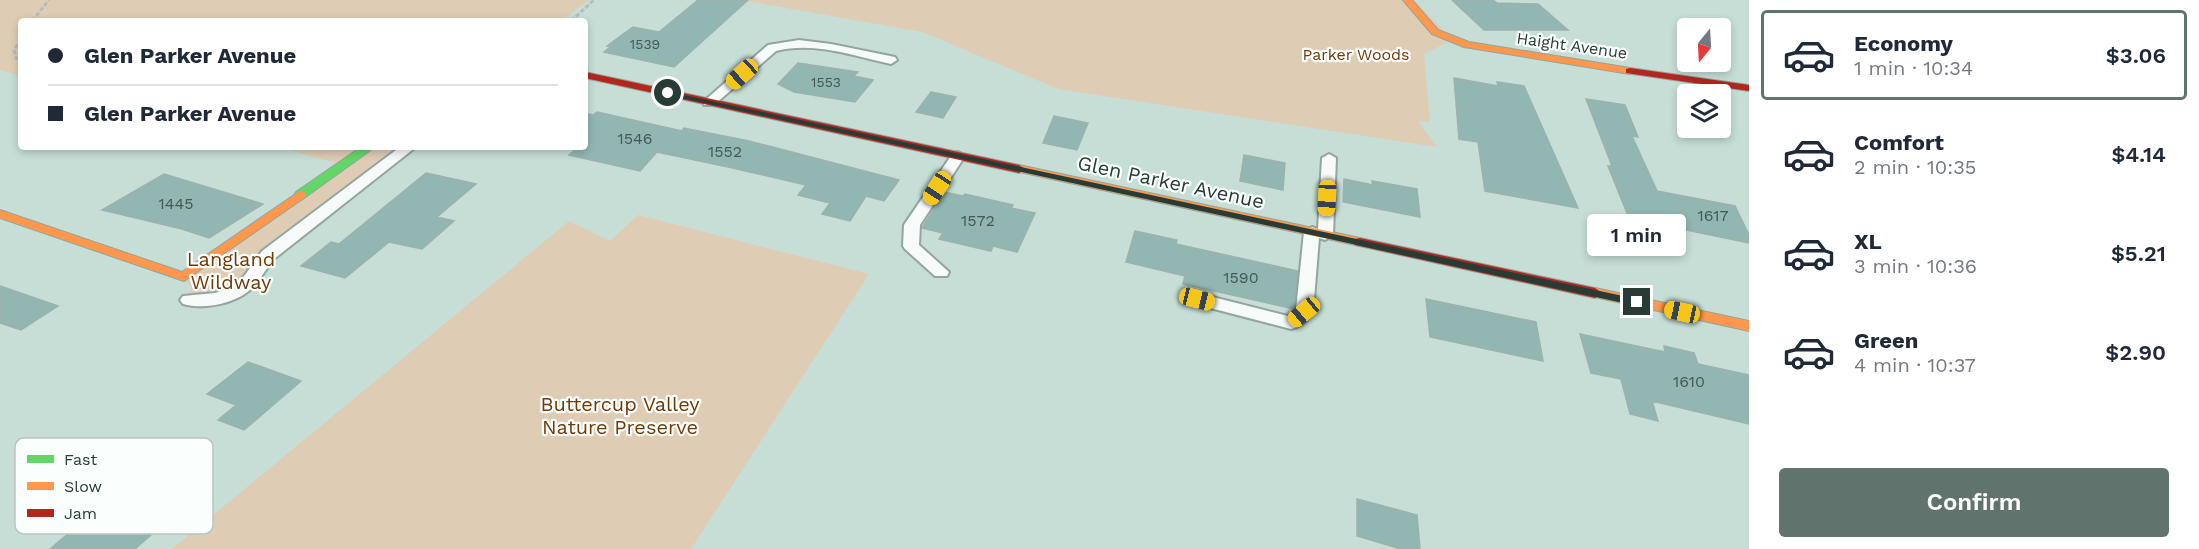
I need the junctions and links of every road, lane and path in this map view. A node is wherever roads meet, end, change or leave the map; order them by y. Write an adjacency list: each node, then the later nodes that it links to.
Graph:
1 (49, 0): 4 (path)
2 (594, 0): 5 (path)
3 (1407, 0): 10 (street, Haight Avenue)
4 (34, 18)
5 (575, 18)
6 (18, 44): 7 (path)
7 (18, 58)
8 (891, 60): 11 (lane)
9 (588, 76): 11 (street, Glen Parker Avenue)
10 (1749, 88)
11 (709, 102): 14 (street, Glen Parker Avenue)
12 (365, 150): 16 (street)
13 (405, 150): 20 (lane)
14 (958, 156): 17 (street, Glen Parker Avenue); 18 (lane)
15 (1329, 158): 17 (lane)
16 (0, 214)
17 (1319, 234): 19 (lane); 21 (street, Glen Parker Avenue)
18 (941, 272)
19 (1197, 299)
20 (189, 300)
21 (1749, 326)

